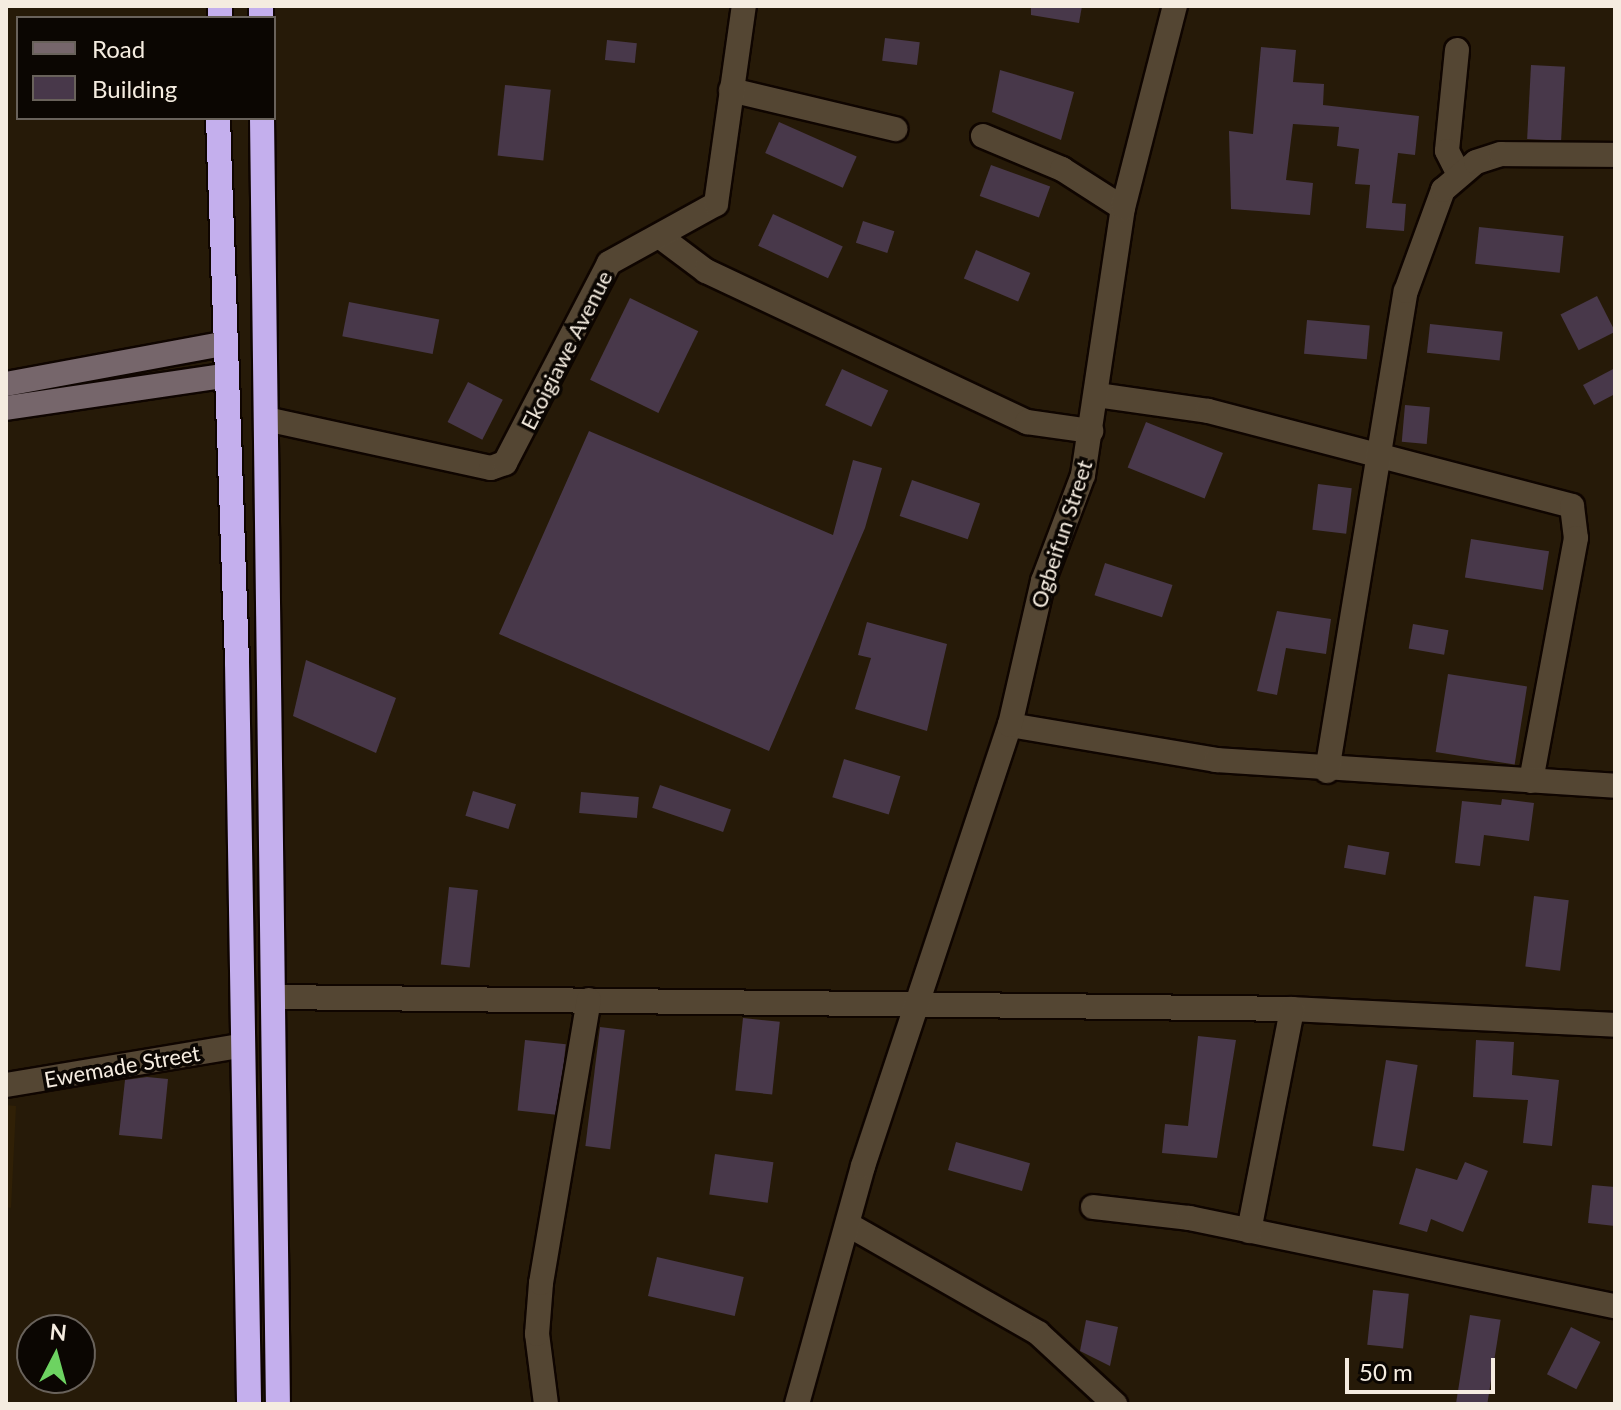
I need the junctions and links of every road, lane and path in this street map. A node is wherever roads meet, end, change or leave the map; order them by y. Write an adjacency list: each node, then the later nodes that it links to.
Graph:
1 (744, 6): 4 (street, Ekoigiawe Avenue)
2 (1175, 6): 11 (street, Ogbeifun Street)
3 (1457, 50): 10 (street)
4 (731, 90): 7 (street); 12 (street, Ekoigiawe Avenue)
5 (218, 120): 13 (highway)
6 (262, 120): 18 (highway)
7 (895, 129)
8 (983, 136): 11 (street)
9 (1615, 155): 10 (street)
10 (1458, 173): 20 (street)
11 (1123, 208): 16 (street, Ogbeifun Street)
12 (662, 238): 18 (street, Ekoigiawe Avenue); 19 (street)
13 (221, 344): 14 (highway); 15 (street)
14 (222, 376): 17 (street); 30 (highway)
15 (6, 384)
16 (1097, 395): 19 (street, Ogbeifun Street); 20 (street)
17 (6, 408)
18 (266, 419): 25 (highway)
19 (1091, 431): 21 (street, Ogbeifun Street)
20 (1375, 452): 22 (street); 23 (street)
21 (1010, 725): 22 (street); 27 (street, Ogbeifun Street)
22 (1327, 771): 23 (street)
23 (1531, 781): 24 (street)
24 (1615, 786)
25 (273, 997): 26 (street); 37 (highway)
26 (589, 1000): 27 (street); 38 (street)
27 (915, 1005): 28 (street); 33 (street, Ogbeifun Street)
28 (1292, 1009): 29 (street); 34 (street)
29 (1615, 1025)
30 (238, 1046): 31 (street, Ewemade Street); 36 (highway)
31 (6, 1085)
32 (1093, 1207): 34 (street)
33 (849, 1225): 39 (street, Ogbeifun Street); 40 (street)
34 (1249, 1231): 35 (street)
35 (1615, 1306)
36 (249, 1404)
37 (278, 1404)
38 (546, 1404)
39 (797, 1404)
40 (1115, 1404)

